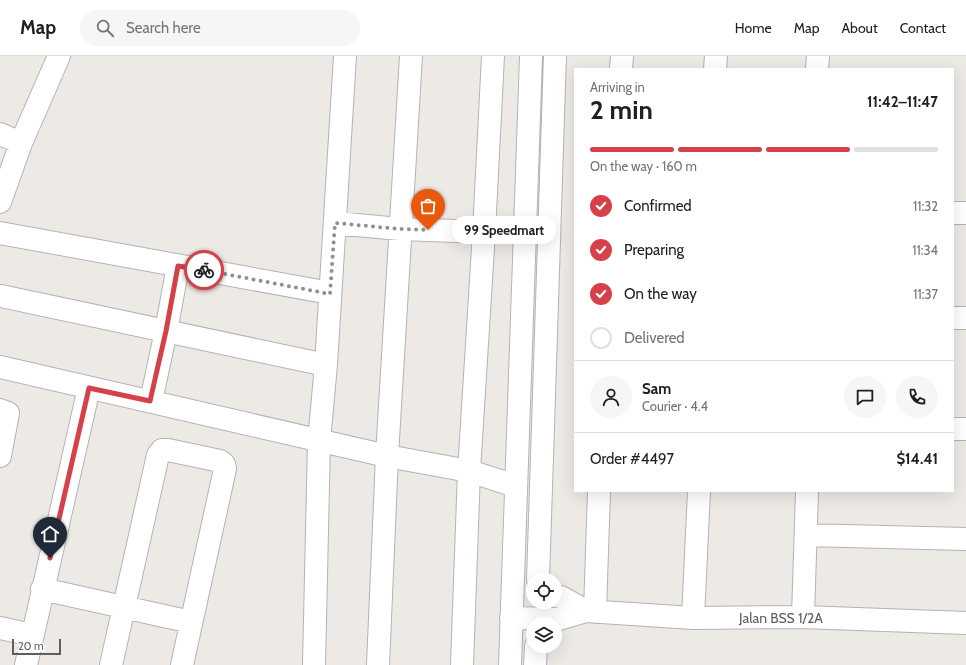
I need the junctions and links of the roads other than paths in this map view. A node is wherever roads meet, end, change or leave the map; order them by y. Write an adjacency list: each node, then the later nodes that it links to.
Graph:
1 (59, 56): 14 (street)
2 (345, 56): 18 (street)
3 (411, 56): 19 (street)
4 (493, 56): 20 (street)
5 (532, 56): 39 (street)
6 (555, 56): 45 (street)
7 (622, 56): 10 (street)
8 (716, 56): 11 (street)
9 (818, 56): 12 (street)
10 (621, 68)
11 (716, 68)
12 (817, 68)
13 (0, 134): 14 (street)
14 (21, 143): 15 (street)
15 (0, 202)
16 (954, 213): 17 (street)
17 (966, 213)
18 (335, 223): 19 (street); 23 (street)
19 (400, 229): 20 (street); 37 (street)
20 (484, 232): 38 (street)
21 (0, 233): 22 (street)
22 (178, 266): 23 (street); 27 (street)
23 (330, 294): 28 (street)
24 (1, 296): 27 (street)
25 (954, 318): 26 (street)
26 (966, 318)
27 (166, 331): 28 (street); 31 (street)
28 (326, 365): 35 (street)
29 (0, 367): 30 (street)
30 (89, 388): 31 (street); 46 (street)
31 (150, 401): 35 (street)
32 (0, 410): 36 (street)
33 (954, 429): 34 (street)
34 (966, 429)
35 (319, 441): 37 (street); 63 (street)
36 (0, 456)
37 (387, 456): 38 (street); 64 (street)
38 (469, 471): 39 (street); 65 (street)
39 (516, 486): 47 (street)
40 (599, 492): 50 (street)
41 (699, 492): 54 (street)
42 (808, 492): 43 (street)
43 (806, 535): 44 (street); 52 (street)
44 (966, 539)
45 (538, 573)
46 (42, 590): 49 (street); 58 (street)
47 (523, 593): 53 (street)
48 (562, 598): 50 (street)
49 (124, 607): 55 (street); 55 (street); 61 (street)
50 (591, 612): 51 (street); 54 (street, Jalan BSS 1/2A)
51 (537, 615): 53 (street)
52 (803, 617): 54 (street, Jalan BSS 1/2A); 56 (street, Jalan BSS 1/2A)
53 (511, 618): 66 (street)
54 (693, 618)
55 (191, 622): 62 (street)
56 (966, 623)
57 (0, 628): 58 (street)
58 (32, 635): 60 (street)
59 (536, 653): 67 (street)
60 (26, 665)
61 (111, 665)
62 (182, 665)
63 (314, 665)
64 (378, 665)
65 (462, 665)
66 (510, 665)
67 (535, 665)

